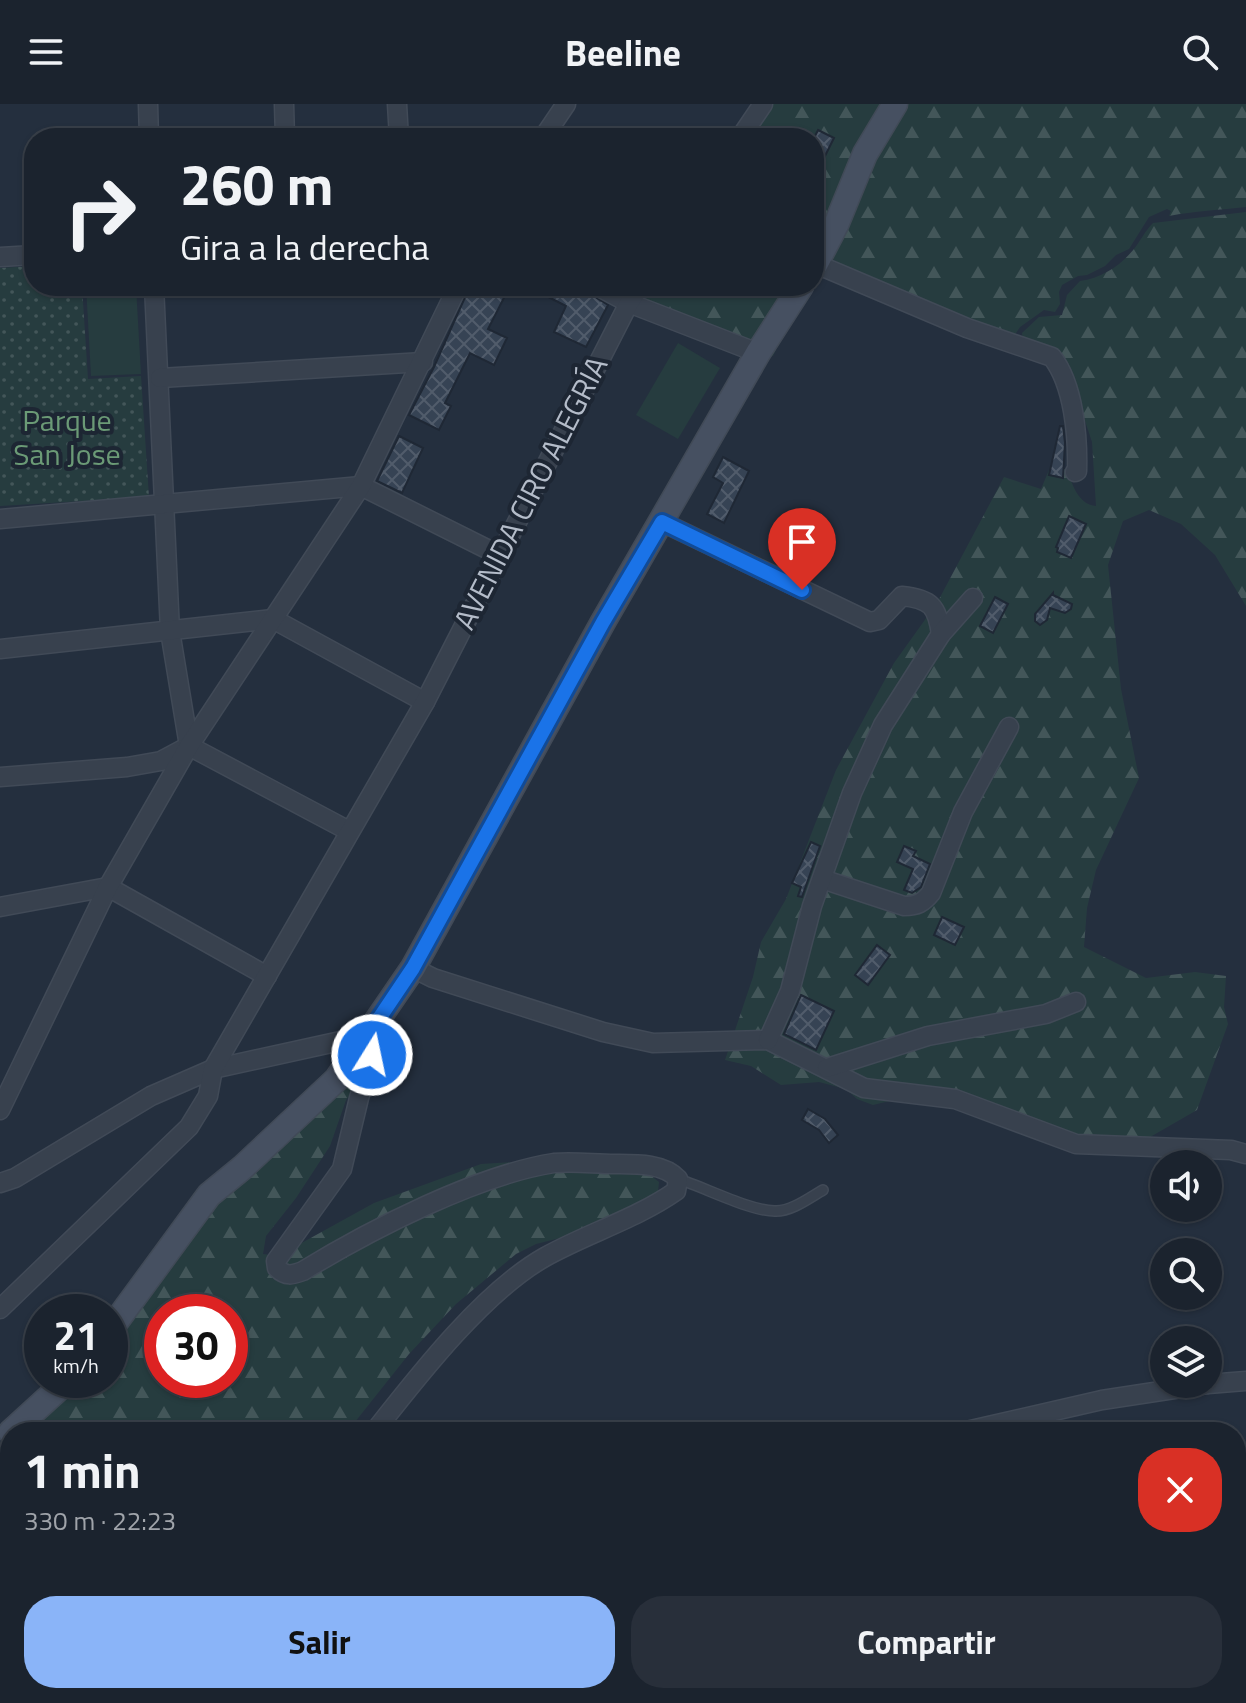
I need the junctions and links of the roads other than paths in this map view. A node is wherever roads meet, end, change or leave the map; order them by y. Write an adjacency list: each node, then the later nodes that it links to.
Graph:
1 (148, 104): 7 (street)
2 (284, 104): 8 (street)
3 (397, 104): 9 (street)
4 (566, 104): 10 (street)
5 (763, 104): 11 (street)
6 (895, 104): 12 (street)
7 (149, 128)
8 (285, 128)
9 (398, 128)
10 (550, 128)
11 (747, 128)
12 (824, 248)
13 (24, 256): 14 (street)
14 (0, 257)
15 (824, 269): 25 (street)
16 (155, 296): 24 (street)
17 (453, 296): 23 (street)
18 (616, 296): 21 (street)
19 (634, 296): 21 (street, AVENIDA CIRO ALEGRÍA)
20 (795, 296): 22 (street)
21 (629, 303): 22 (street); 30 (street, AVENIDA CIRO ALEGRÍA)
22 (758, 353): 29 (street)
23 (423, 362): 24 (street); 26 (street)
24 (160, 378): 27 (street)
25 (1075, 472)
26 (361, 486): 27 (street); 30 (street); 32 (street)
27 (165, 506): 28 (street); 33 (street)
28 (0, 519)
29 (662, 522): 34 (street); 44 (street)
30 (499, 555): 36 (street, AVENIDA CIRO ALEGRÍA)
31 (973, 598): 34 (street)
32 (273, 619): 33 (street); 36 (street); 38 (street)
33 (170, 631): 35 (street); 38 (street)
34 (941, 634): 41 (street)
35 (0, 649)
36 (425, 702): 40 (street, AVENIDA CIRO ALEGRÍA)
37 (1009, 727): 41 (street)
38 (189, 746): 39 (street); 40 (street); 42 (street)
39 (0, 777)
40 (349, 831): 45 (street, AVENIDA CIRO ALEGRÍA)
41 (822, 879): 48 (street)
42 (108, 887): 43 (street); 45 (street); 51 (street)
43 (0, 907)
44 (413, 968): 47 (street); 48 (street)
45 (267, 976): 50 (street, AVENIDA CIRO ALEGRÍA)
46 (1076, 1002): 49 (street)
47 (368, 1035): 50 (street); 53 (street); 56 (street)
48 (768, 1040): 49 (street)
49 (827, 1068): 52 (street)
50 (213, 1069): 54 (street); 57 (street, AVENIDA CIRO ALEGRÍA)
51 (0, 1110)
52 (1246, 1154)
53 (678, 1179): 55 (lane); 63 (street)
54 (0, 1183)
55 (823, 1190)
56 (128, 1305)
57 (0, 1309)
58 (1246, 1381): 59 (street)
59 (1222, 1383)
60 (1150, 1393): 64 (street)
61 (48, 1398): 62 (street)
62 (21, 1422)
63 (382, 1422)
64 (1006, 1422)

